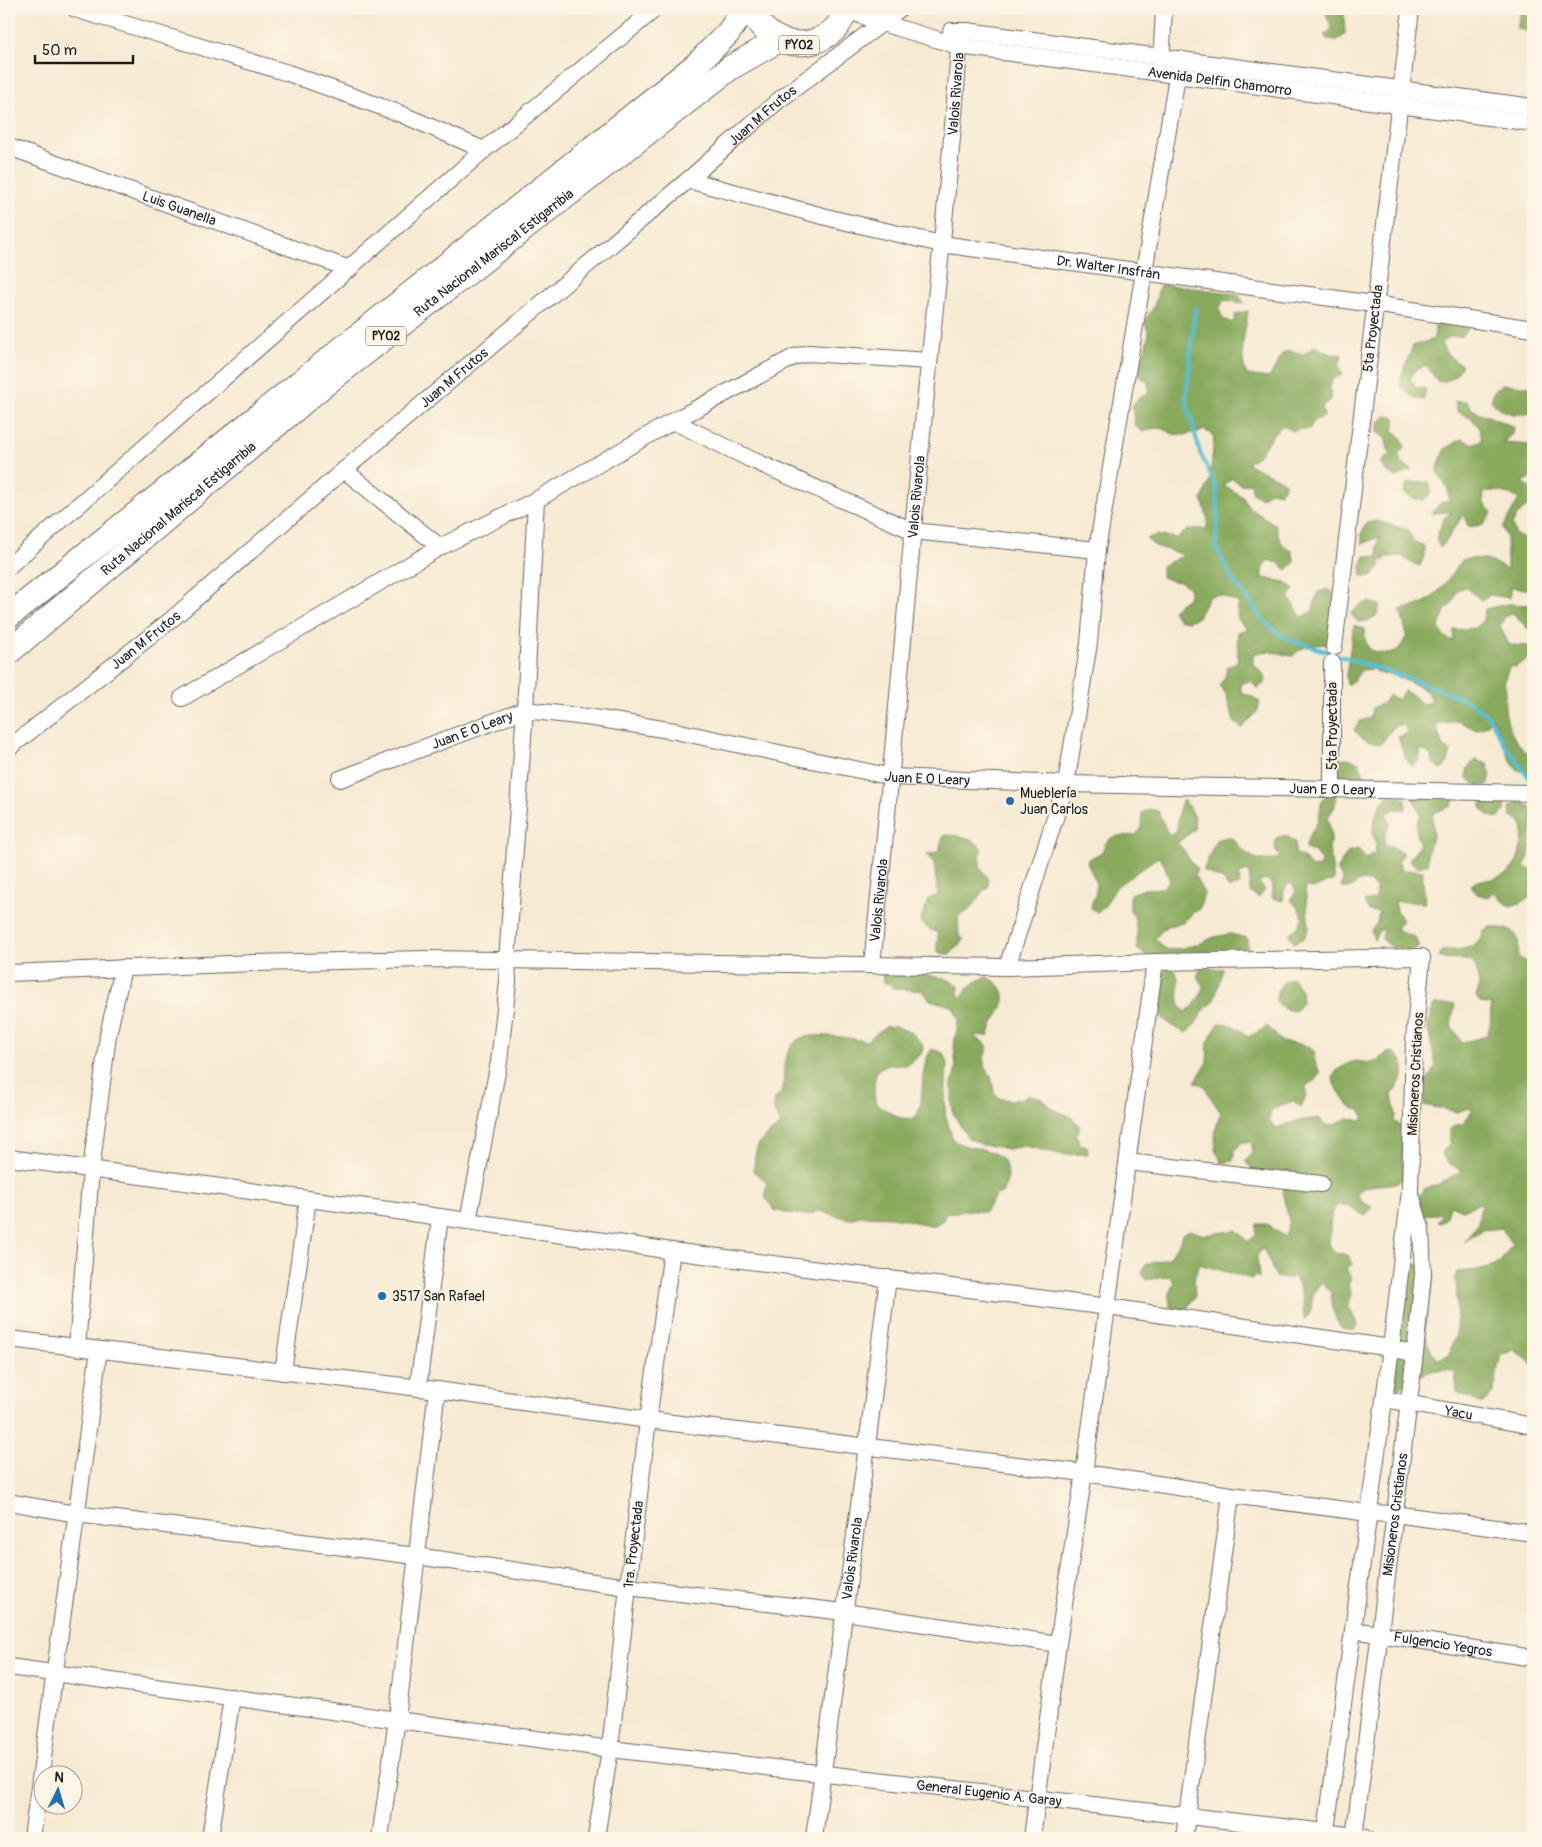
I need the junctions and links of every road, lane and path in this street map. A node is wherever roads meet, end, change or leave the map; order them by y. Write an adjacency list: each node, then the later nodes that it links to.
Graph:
1 (75, 9): 21 (street)
2 (655, 9): 21 (street)
3 (745, 9): 36 (highway, Ruta Nacional Mariscal Estigarribia / PY02)
4 (752, 9): 11 (highway, PY02)
5 (847, 9): 9 (street, Avenida Delfin Chamorro); 11 (highway, PY02)
6 (899, 9): 9 (street, Juan M Frutos)
7 (1164, 9): 12 (street)
8 (1411, 9): 16 (street, 5ta Proyectada)
9 (882, 23): 10 (street, Avenida Delfin Chamorro); 22 (street, Juan M Frutos)
10 (960, 38): 12 (street, Avenida Delfin Chamorro); 14 (street, Avenida Delfin Chamorro); 23 (street, Valois Rivarola)
11 (779, 40): 38 (highway, Ruta Nacional Mariscal Estigarribia / PY02)
12 (1162, 56): 13 (street, Avenida Delfin Chamorro); 14 (street)
13 (1180, 59): 15 (street); 16 (street, Avenida Delfin Chamorro)
14 (1161, 73): 15 (street, Avenida Delfin Chamorro)
15 (1178, 76): 17 (street, Avenida Delfin Chamorro); 25 (street)
16 (1402, 89): 17 (street, 5ta Proyectada); 18 (street, Avenida Delfin Chamorro)
17 (1399, 106): 19 (street, Avenida Delfin Chamorro); 26 (street, 5ta Proyectada)
18 (1533, 107)
19 (1533, 124)
20 (9, 147): 24 (street, Luis Guanella)
21 (484, 150): 24 (street)
22 (688, 180): 23 (street, Dr. Walter Insfrán); 30 (street, Juan M Frutos)
23 (941, 244): 25 (street, Dr. Walter Insfrán); 28 (street, Valois Rivarola)
24 (350, 269): 35 (street)
25 (1145, 273): 26 (street, Dr. Walter Insfrán); 34 (street)
26 (1374, 304): 27 (street, Dr. Walter Insfrán); 37 (street, 5ta Proyectada)
27 (1533, 329)
28 (929, 360): 29 (street); 32 (street, Valois Rivarola)
29 (673, 421): 31 (street); 32 (street)
30 (344, 470): 33 (street); 42 (street, Juan M Frutos)
31 (536, 500): 33 (street); 41 (street)
32 (913, 531): 34 (street); 43 (street, Valois Rivarola)
33 (440, 547): 40 (street)
34 (1097, 550): 45 (street)
35 (9, 566)
36 (9, 616)
37 (1334, 647)
38 (9, 652)
39 (1332, 663): 46 (street, 5ta Proyectada)
40 (182, 698)
41 (524, 710): 43 (street, Juan E O Leary); 44 (street, Juan E O Leary); 48 (street)
42 (9, 748)
43 (892, 777): 45 (street, Juan E O Leary); 50 (street, Valois Rivarola)
44 (340, 779)
45 (1066, 784): 46 (street, Juan E O Leary); 51 (street)
46 (1332, 789): 47 (street, Juan E O Leary)
47 (1533, 793)
48 (507, 960): 50 (street); 52 (street); 61 (street)
49 (1155, 962): 51 (street); 55 (street); 58 (street, Misioneros Cristianos)
50 (872, 964): 51 (street)
51 (1007, 966)
52 (123, 968): 53 (street); 56 (street)
53 (9, 973)
54 (9, 1158): 56 (street)
55 (1128, 1162): 57 (street); 64 (street)
56 (91, 1170): 59 (street); 66 (street)
57 (1321, 1184)
58 (1410, 1191): 67 (street, Misioneros Cristianos); 69 (street, Misioneros Cristianos)
59 (308, 1198): 60 (street); 70 (street)
60 (440, 1217): 61 (street); 71 (street)
61 (468, 1221): 62 (street)
62 (672, 1252): 63 (street); 75 (street, 1ra. Proyectada)
63 (888, 1278): 64 (street); 77 (street, Valois Rivarola)
64 (1108, 1307): 67 (street); 78 (street)
65 (9, 1339): 66 (street)
66 (77, 1348): 68 (street)
67 (1391, 1348): 69 (street); 73 (street, Misioneros Cristianos)
68 (99, 1350): 70 (street); 82 (street)
69 (1415, 1354): 74 (street, Misioneros Cristianos)
70 (282, 1372): 71 (street)
71 (418, 1388): 72 (street)
72 (437, 1390): 75 (street); 85 (street)
73 (1384, 1399): 74 (street, Yacu); 81 (street, Misioneros Cristianos)
74 (1408, 1404): 76 (street, Yacu); 83 (street, Misioneros Cristianos)
75 (648, 1420): 77 (street); 86 (street, 1ra. Proyectada)
76 (1533, 1426)
77 (867, 1446): 78 (street); 87 (street, Valois Rivarola)
78 (1084, 1473): 79 (street); 90 (street)
79 (1231, 1495): 81 (street); 99 (street)
80 (9, 1502): 82 (street)
81 (1369, 1513): 83 (street); 88 (street, Misioneros Cristianos)
82 (76, 1514): 85 (street); 93 (street)
83 (1394, 1514): 84 (street); 89 (street, Misioneros Cristianos)
84 (1533, 1533)
85 (416, 1556): 86 (street); 95 (street)
86 (628, 1587): 87 (street); 96 (street, 1ra. Proyectada)
87 (844, 1612): 90 (street); 97 (street, Valois Rivarola)
88 (1353, 1630): 89 (street, Fulgencio Yegros); 100 (street, Misioneros Cristianos)
89 (1378, 1635): 91 (street, Fulgencio Yegros); 108 (street, Misioneros Cristianos)
90 (1058, 1644): 98 (street)
91 (1533, 1658)
92 (9, 1667): 93 (street, General Eugenio A. Garay)
93 (54, 1673): 94 (street, General Eugenio A. Garay); 101 (street)
94 (232, 1697): 95 (street, General Eugenio A. Garay); 102 (street)
95 (398, 1719): 96 (street, General Eugenio A. Garay); 103 (street)
96 (610, 1749): 97 (street, General Eugenio A. Garay); 104 (street, 1ra. Proyectada)
97 (823, 1774): 98 (street, General Eugenio A. Garay); 105 (street, Valois Rivarola)
98 (1036, 1799): 99 (street, General Eugenio A. Garay); 106 (street)
99 (1187, 1816): 100 (street, General Eugenio A. Garay); 107 (street)
100 (1326, 1835): 108 (street, General Eugenio A. Garay)
101 (32, 1838)
102 (210, 1838)
103 (380, 1838)
104 (596, 1838)
105 (814, 1838)
106 (1032, 1838)
107 (1184, 1838)
108 (1358, 1838)

